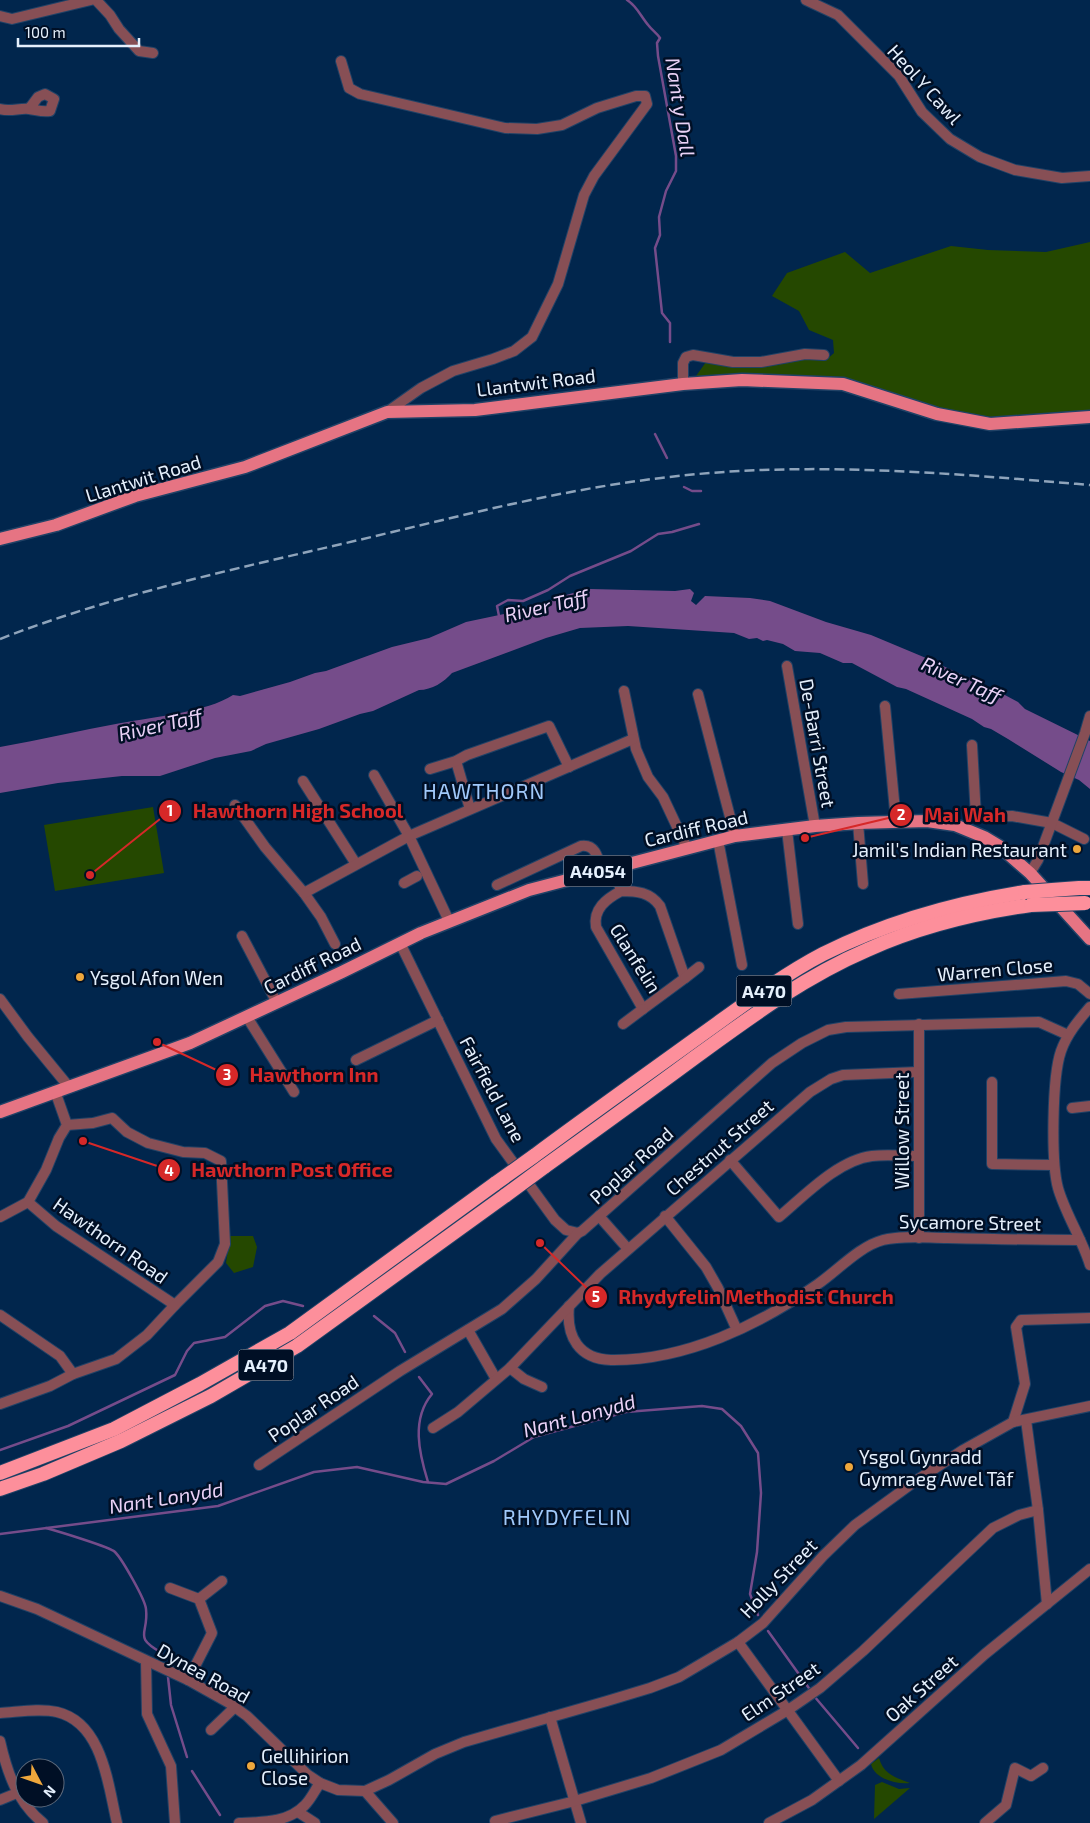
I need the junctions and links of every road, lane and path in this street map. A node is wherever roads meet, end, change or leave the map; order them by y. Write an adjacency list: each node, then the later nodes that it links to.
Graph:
1 (91, 0): 4 (street)
2 (96, 0): 5 (street)
3 (806, 0): 9 (street, Heol Y Cawl)
4 (0, 16)
5 (153, 53)
6 (341, 61): 12 (street)
7 (0, 108): 8 (street)
8 (29, 109)
9 (1090, 176)
10 (824, 355): 11 (street)
11 (683, 384): 12 (main road, Llantwit Road); 13 (main road, Llantwit Road)
12 (387, 412): 14 (main road, Llantwit Road)
13 (1090, 417)
14 (0, 539)
15 (787, 666): 32 (street, De-Barri Street)
16 (624, 691): 20 (street)
17 (698, 694): 35 (street)
18 (885, 706): 29 (street)
19 (1090, 716): 31 (street)
20 (633, 739): 23 (street); 38 (street)
21 (972, 745): 31 (street)
22 (456, 761): 23 (street); 24 (street); 28 (street)
23 (569, 767): 28 (street)
24 (430, 769)
25 (374, 774): 34 (street)
26 (303, 780): 39 (street)
27 (235, 805): 48 (street)
28 (470, 809): 34 (street)
29 (896, 821): 30 (main road, Cardiff Road / A4054); 41 (main road, Cardiff Road / A4054)
30 (858, 823): 32 (main road, Cardiff Road / A4054); 44 (street)
31 (1052, 823): 36 (street); 41 (street)
32 (815, 826): 33 (main road, Cardiff Road / A4054)
33 (786, 830): 35 (main road, Cardiff Road / A4054); 51 (street)
34 (409, 836): 39 (street); 42 (street)
35 (735, 836): 37 (main road, Cardiff Road / A4054)
36 (1084, 839)
37 (718, 840): 38 (main road, Cardiff Road / A4054); 56 (street)
38 (687, 848): 40 (main road, Cardiff Road / A4054)
39 (356, 864): 48 (street)
40 (608, 868): 45 (street); 47 (street); 50 (main road, Cardiff Road / A4054)
41 (1030, 873): 53 (main road, Cardiff Road / A4054)
42 (422, 874): 43 (street); 50 (street)
43 (404, 883)
44 (863, 884)
45 (496, 886)
46 (1084, 888): 108 (highway, A470, bridge)
47 (621, 891): 58 (street, Glanfelin); 63 (street, Glanfelin)
48 (304, 893): 55 (street)
49 (1087, 903): 109 (highway, A470, bridge)
50 (448, 921): 54 (main road, Cardiff Road / A4054)
51 (798, 924)
52 (242, 936): 62 (street)
53 (1090, 939)
54 (400, 943): 62 (main road, Cardiff Road / A4054); 66 (street, Fairfield Lane)
55 (335, 944)
56 (742, 965)
57 (699, 967): 58 (street)
58 (685, 978): 63 (street, Glanfelin)
59 (899, 994): 60 (street, Warren Close)
60 (1090, 994)
61 (0, 999): 73 (street)
62 (277, 1003): 65 (main road, Cardiff Road / A4054)
63 (643, 1009): 67 (street)
64 (1089, 1009): 69 (street)
65 (247, 1017): 73 (main road, Cardiff Road / A4054); 75 (street)
66 (438, 1020): 70 (street); 87 (street, Fairfield Lane)
67 (623, 1024)
68 (919, 1024): 69 (street, Poplar Road); 71 (street, Willow Street); 84 (street, Poplar Road)
69 (1068, 1035): 82 (street)
70 (356, 1060)
71 (918, 1072): 80 (street, Willow Street); 81 (street, Chestnut Street)
72 (992, 1082): 82 (street)
73 (69, 1087): 74 (main road, A4054)
74 (56, 1091): 78 (main road, A4054); 79 (street)
75 (294, 1092)
76 (1090, 1106): 77 (street)
77 (1072, 1108)
78 (0, 1112)
79 (67, 1125): 83 (street); 92 (street)
80 (918, 1156): 81 (street); 88 (street, Willow Street)
81 (730, 1160): 85 (street, Chestnut Street)
82 (1054, 1165): 89 (street)
83 (28, 1202): 86 (street); 92 (street, Hawthorn Road)
84 (599, 1216): 87 (street, Poplar Road); 90 (street)
85 (665, 1216): 90 (street, Chestnut Street); 97 (street)
86 (0, 1217)
87 (578, 1233): 96 (street, Poplar Road)
88 (918, 1238): 89 (street, Sycamore Street); 97 (street, Sycamore Street)
89 (1080, 1240): 91 (street)
90 (628, 1249): 93 (street, Chestnut Street)
91 (1090, 1265)
92 (175, 1306): 99 (street)
93 (569, 1306): 97 (street, Sycamore Street); 98 (street, Chestnut Street)
94 (0, 1315): 99 (street)
95 (1090, 1318): 105 (street)
96 (468, 1330): 100 (street); 107 (street, Poplar Road)
97 (737, 1330)
98 (510, 1368): 100 (street, Chestnut Street); 101 (street)
99 (73, 1374): 102 (street)
100 (496, 1379): 106 (street, Chestnut Street)
101 (542, 1387)
102 (0, 1404)
103 (1090, 1406): 104 (street, Holly Street)
104 (1026, 1420): 105 (street, Holly Street); 110 (street)
105 (1013, 1422): 117 (street, Holly Street)
106 (432, 1428)
107 (260, 1465)
108 (0, 1473)
109 (0, 1489)
110 (1038, 1510): 116 (street); 121 (street, Elm Street)
111 (1090, 1569): 116 (street, Oak Street)
112 (222, 1581): 115 (street)
113 (170, 1588): 115 (street)
114 (1, 1598): 118 (street, Dynea Road)
115 (199, 1599): 119 (street)
116 (1047, 1604): 127 (street, Oak Street)
117 (738, 1642): 121 (street); 123 (street, Holly Street)
118 (146, 1661): 119 (street, Dynea Road); 139 (street)
119 (188, 1680): 120 (street, Dynea Road)
120 (234, 1707): 124 (street); 128 (street, Dynea Road)
121 (788, 1710): 127 (street); 133 (street, Elm Street)
122 (0, 1713): 138 (street)
123 (550, 1717): 130 (street, Holly Street); 133 (street)
124 (211, 1730)
125 (0, 1741): 129 (street)
126 (1043, 1768): 146 (street)
127 (839, 1781): 145 (street, Oak Street)
128 (320, 1783): 130 (street, Dynea Road); 135 (street)
129 (15, 1788)
130 (365, 1791): 143 (street)
131 (15, 1794): 132 (street)
132 (0, 1800)
133 (575, 1802): 136 (street, Elm Street); 144 (street)
134 (30, 1808): 137 (street)
135 (298, 1812): 141 (street); 142 (street)
136 (495, 1821)
137 (44, 1823)
138 (117, 1823)
139 (175, 1823)
140 (239, 1823): 141 (street)
141 (277, 1823)
142 (315, 1823)
143 (392, 1823)
144 (580, 1823)
145 (769, 1823)
146 (985, 1823)

